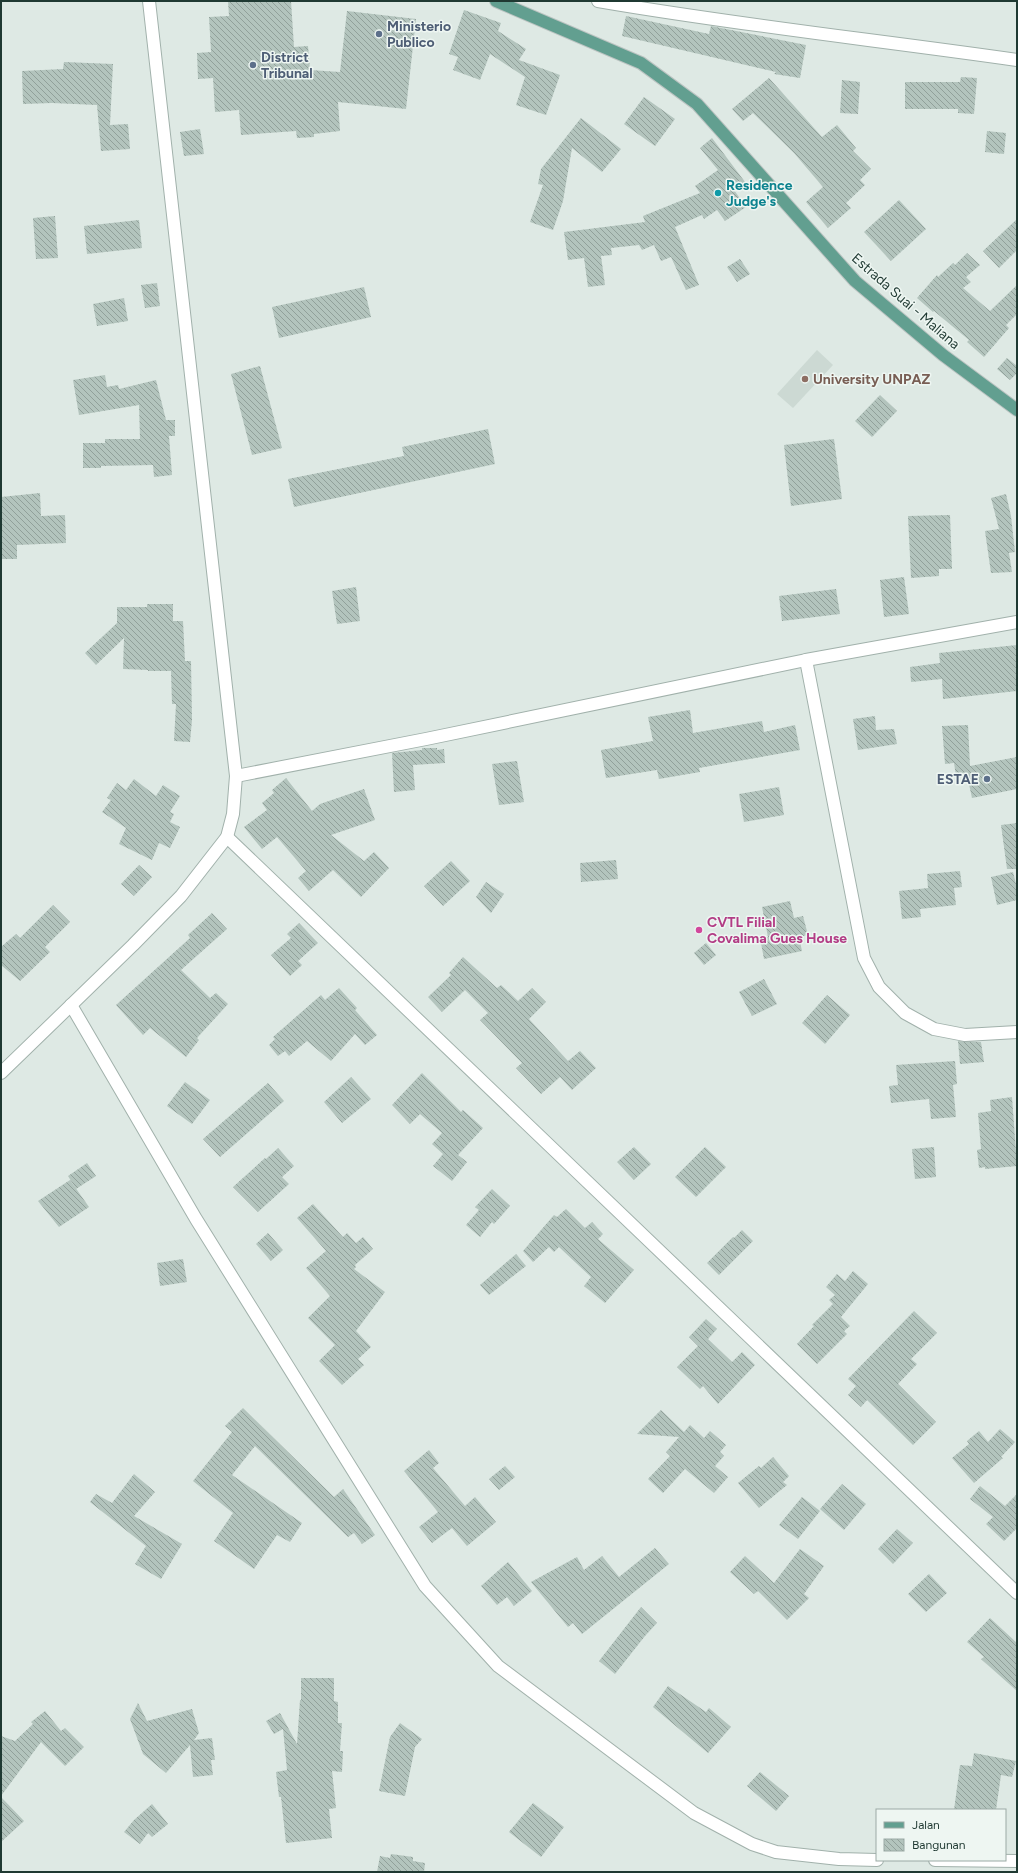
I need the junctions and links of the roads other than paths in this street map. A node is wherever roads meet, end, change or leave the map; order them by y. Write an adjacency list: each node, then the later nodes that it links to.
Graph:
1 (149, 1): 9 (street)
2 (496, 1): 4 (main road, Estrada Suai - Maliana)
3 (598, 1): 5 (street)
4 (512, 4): 6 (main road, Estrada Suai - Maliana)
5 (1017, 60)
6 (1017, 410)
7 (1017, 622): 8 (street)
8 (806, 660): 9 (street); 12 (street)
9 (236, 776): 10 (street)
10 (227, 837): 11 (street); 14 (street)
11 (71, 1005): 13 (street); 15 (street)
12 (1017, 1032)
13 (1, 1073)
14 (1017, 1593)
15 (876, 1860)
16 (1006, 1861): 17 (street)
17 (1017, 1861)

